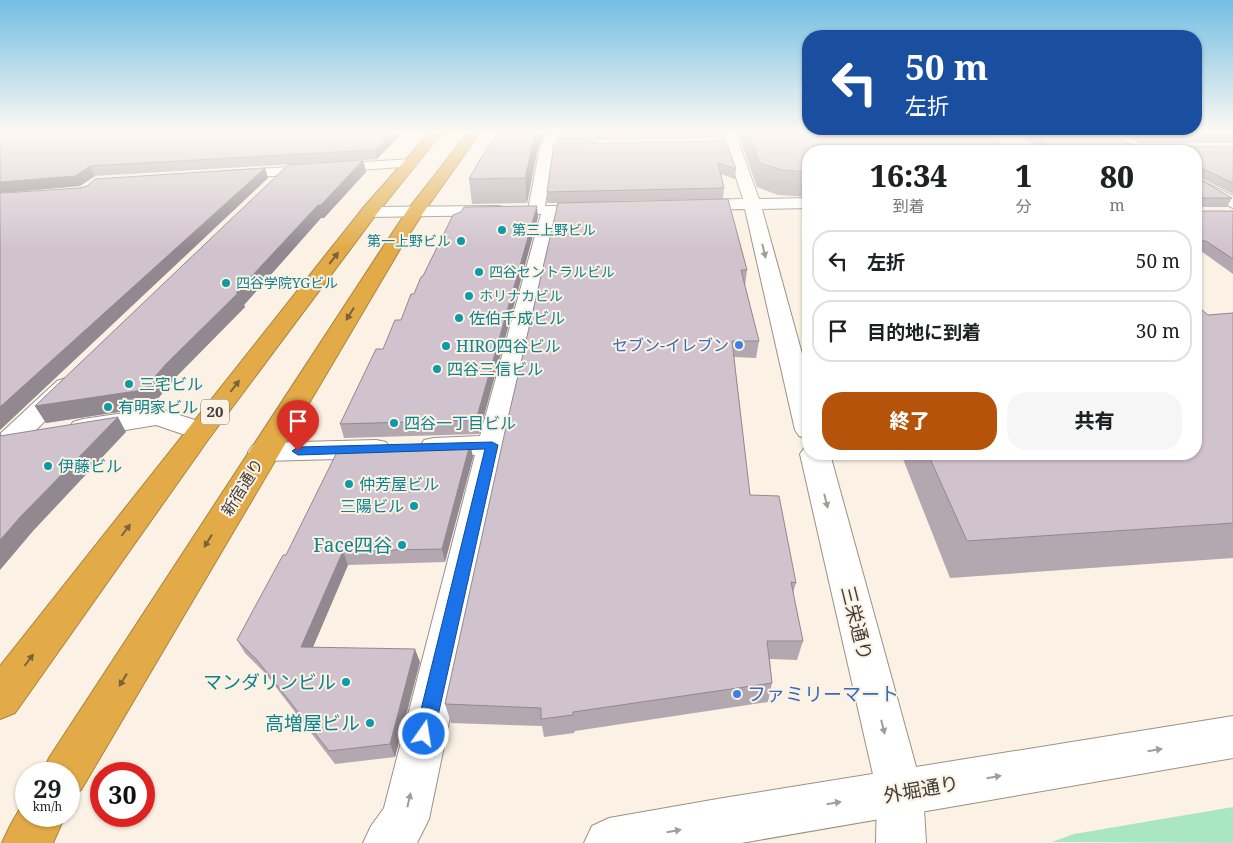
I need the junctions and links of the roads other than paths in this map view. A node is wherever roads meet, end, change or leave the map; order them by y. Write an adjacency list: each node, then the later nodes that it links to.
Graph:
1 (297, 170): 6 (street)
2 (405, 170): 15 (highway, 20)
3 (446, 170): 16 (highway, 新宿通り)
4 (549, 170): 14 (street)
5 (739, 170): 10 (street)
6 (287, 171): 7 (street); 9 (street)
7 (212, 176)
8 (1202, 185): 11 (street)
9 (268, 191)
10 (752, 203): 12 (street); 13 (street); 18 (street, one-way to 18)
11 (1233, 203)
12 (802, 204)
13 (678, 206)
14 (552, 210): 16 (street); 21 (street)
15 (369, 212): 16 (street); 19 (highway, 20, one-way to 15)
16 (415, 212): 22 (highway, 新宿通り, one-way to 22)
17 (83, 370): 20 (street)
18 (802, 402)
19 (200, 432): 20 (street); 24 (highway, 20, one-way to 19)
20 (6, 440)
21 (492, 445): 22 (street); 30 (street, one-way to 21)
22 (263, 452): 26 (highway, 新宿通り, one-way to 26)
23 (817, 460): 27 (street, 三栄通り, one-way to 27)
24 (0, 700)
25 (1233, 738): 27 (street, 外堀通り, one-way to 25)
26 (72, 762)
27 (900, 792): 31 (street, 外堀通り, one-way to 27); 32 (street, 三栄通り)
28 (35, 827): 29 (highway)
29 (27, 843)
30 (388, 843)
31 (609, 843)
32 (901, 843)

